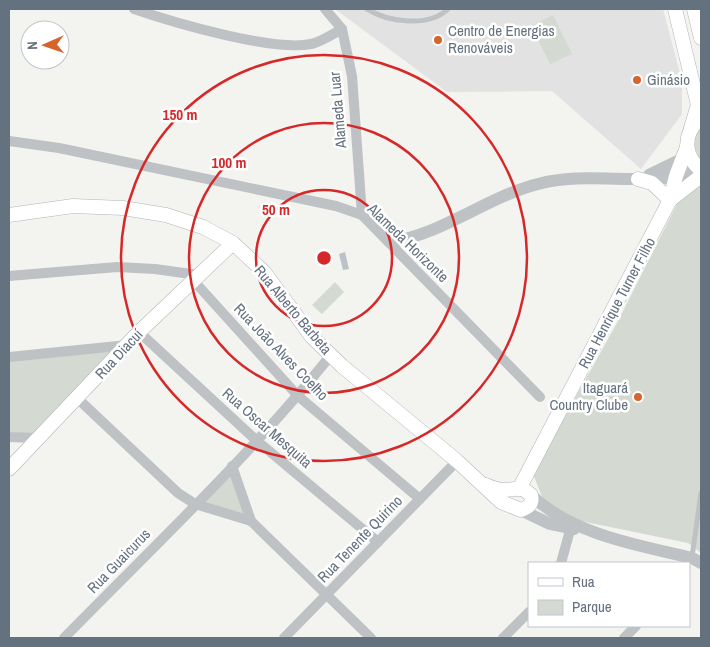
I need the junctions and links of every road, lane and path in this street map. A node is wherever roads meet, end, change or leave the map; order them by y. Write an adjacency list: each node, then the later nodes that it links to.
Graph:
1 (134, 9): 7 (street)
2 (325, 9): 7 (street, Alameda Luar)
3 (366, 9): 4 (lane)
4 (448, 9)
5 (675, 9): 10 (main road, Rua Henrique Turner Filho)
6 (694, 9): 8 (main road)
7 (342, 29): 19 (street, Alameda Luar)
8 (701, 38)
9 (701, 117): 10 (main road)
10 (691, 128): 12 (main road, Rua Henrique Turner Filho)
11 (9, 141): 19 (street, Alameda Horizonte)
12 (685, 153): 13 (main road); 14 (main road, Rua Henrique Turner Filho); 16 (street)
13 (701, 170): 14 (street)
14 (676, 176): 16 (street); 17 (main road, Rua Henrique Turner Filho)
15 (701, 176): 17 (main road, Rua Henrique Turner Filho)
16 (638, 179): 17 (main road); 20 (street)
17 (670, 200): 38 (main road, Rua Henrique Turner Filho)
18 (9, 215): 21 (main road, Rua Alberto Barbeta)
19 (362, 215): 20 (street, Alameda Horizonte)
20 (390, 242): 30 (street, Alameda Horizonte)
21 (233, 243): 23 (main road, Rua Diacuí); 26 (main road, Rua Alberto Barbeta)
22 (9, 276): 23 (street)
23 (196, 277): 24 (main road, Rua Diacuí); 28 (street, Rua João Alves Coelho)
24 (139, 332): 25 (main road, Rua Diacuí); 33 (street, Rua Oscar Mesquita)
25 (128, 345): 27 (street); 29 (main road, Rua Diacuí)
26 (331, 355): 28 (street, Rua Guaicurus); 34 (main road, Rua Alberto Barbeta)
27 (9, 357)
28 (298, 396): 33 (street, Rua Guaicurus); 40 (street, Rua João Alves Coelho)
29 (77, 398): 32 (main road, Rua Diacuí); 41 (street)
30 (540, 398)
31 (9, 437): 32 (street)
32 (38, 438): 36 (main road, Rua Diacuí)
33 (256, 440): 35 (street, Rua Guaicurus); 45 (street, Rua Oscar Mesquita)
34 (457, 461): 37 (main road, Rua Alberto Barbeta); 40 (street, Rua Tenente Quirino)
35 (232, 466): 41 (street, Rua Guaicurus); 43 (street)
36 (9, 469)
37 (486, 485): 38 (main road); 42 (main road, Rua Alberto Barbeta)
38 (525, 492): 42 (main road, Rua Henrique Turner Filho); 44 (street)
39 (701, 493): 46 (lane)
40 (420, 499): 45 (street, Rua Tenente Quirino)
41 (195, 504): 43 (street); 51 (street, Rua Guaicurus)
42 (518, 509): 44 (street)
43 (251, 521): 48 (street)
44 (571, 526): 46 (street); 47 (street)
45 (378, 542): 48 (street, Rua Tenente Quirino)
46 (697, 560)
47 (560, 562)
48 (326, 595): 52 (street, Rua Tenente Quirino); 53 (street)
49 (528, 613): 54 (street)
50 (635, 627): 55 (street)
51 (64, 638)
52 (284, 638)
53 (371, 638)
54 (503, 638)
55 (624, 638)

